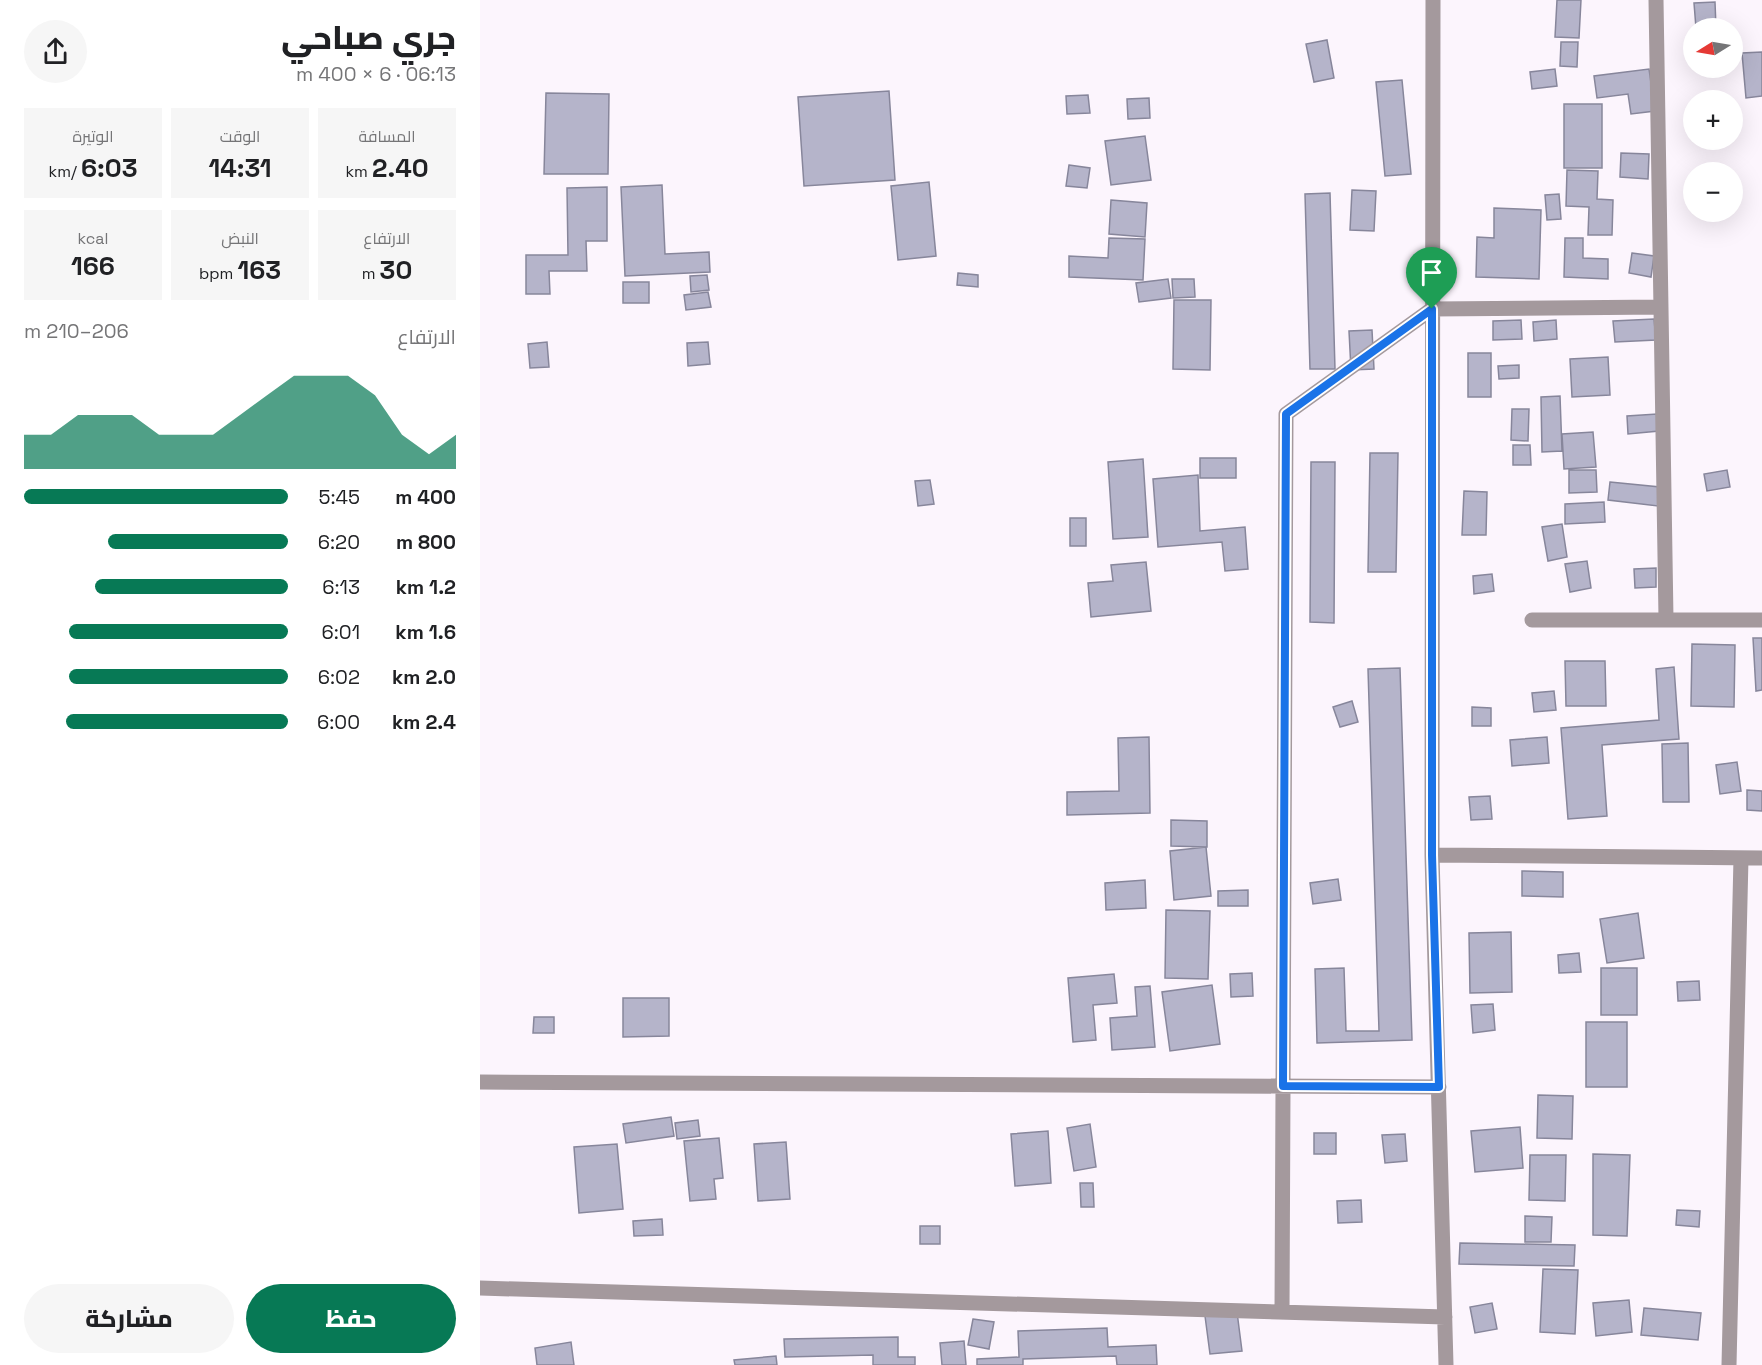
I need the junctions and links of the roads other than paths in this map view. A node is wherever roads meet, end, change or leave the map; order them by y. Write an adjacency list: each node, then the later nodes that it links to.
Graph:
1 (1433, 0): 4 (street)
2 (1656, 0): 3 (street)
3 (1661, 307): 4 (street); 5 (street)
4 (1432, 309): 8 (street); 12 (street)
5 (1666, 618): 6 (street); 7 (street)
6 (1532, 620)
7 (1762, 620)
8 (1432, 855): 9 (street); 13 (street)
9 (1741, 858): 10 (street); 18 (street)
10 (1762, 858)
11 (480, 1082): 12 (street)
12 (1283, 1086): 13 (street); 15 (street)
13 (1439, 1087): 16 (street)
14 (480, 1288): 15 (street)
15 (1282, 1312): 16 (street)
16 (1445, 1317): 17 (street)
17 (1446, 1365)
18 (1729, 1365)

